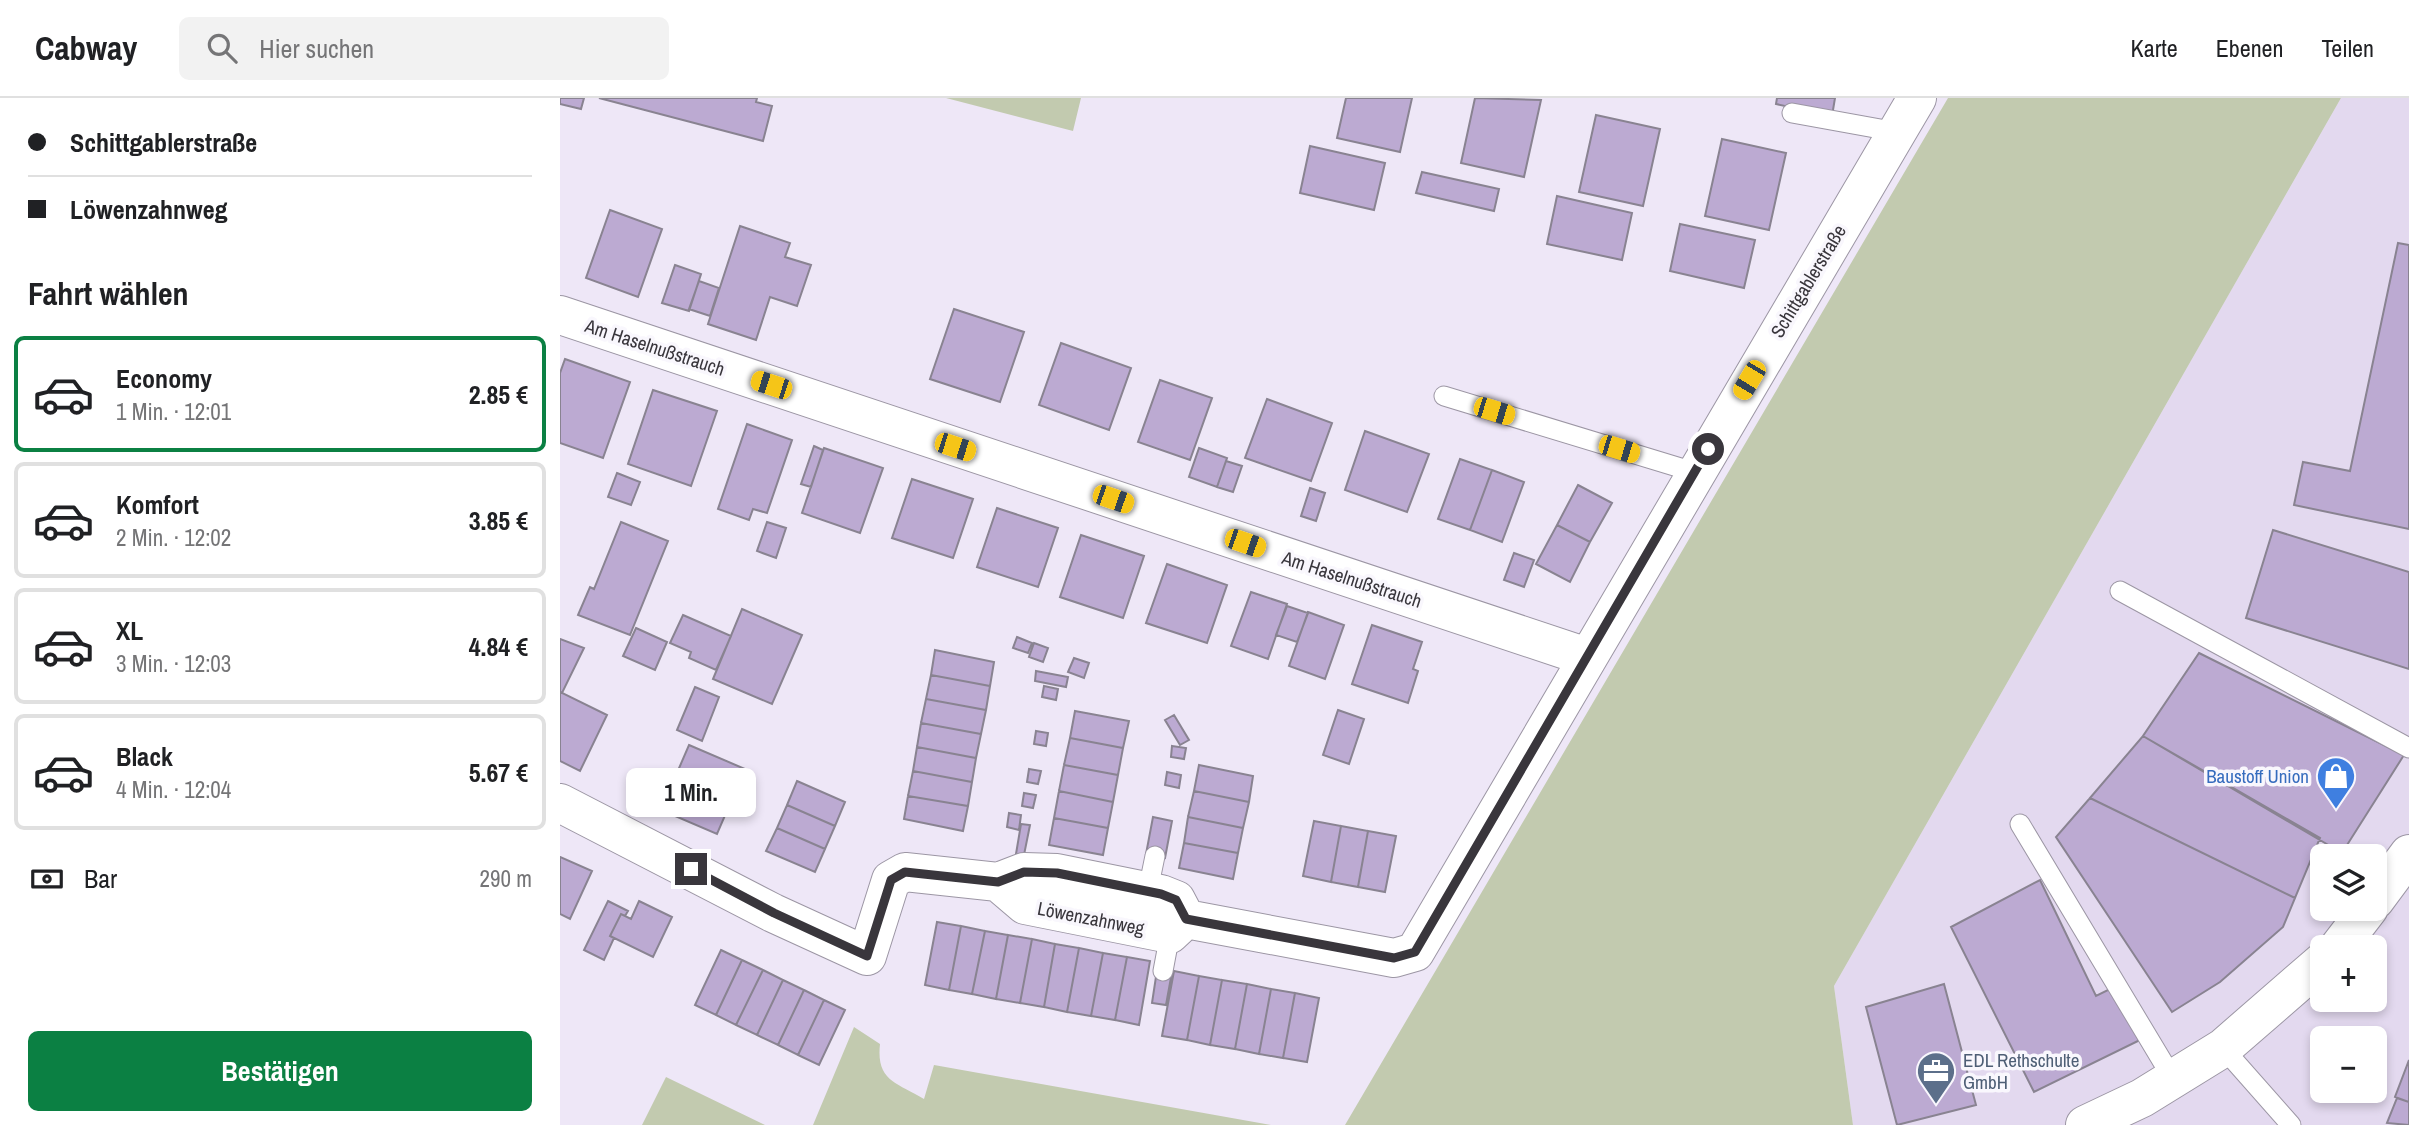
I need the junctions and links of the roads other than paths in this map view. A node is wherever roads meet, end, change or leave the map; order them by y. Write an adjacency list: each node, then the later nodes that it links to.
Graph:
1 (1917, 98): 3 (street, Schittgablerstraße)
2 (1792, 113): 3 (lane)
3 (1897, 132): 6 (street, Schittgablerstraße)
4 (560, 315): 8 (street, Am Haselnußstrauch)
5 (1444, 396): 6 (lane)
6 (1694, 472): 8 (street, Schittgablerstraße)
7 (2120, 591): 9 (lane)
8 (1587, 657): 18 (street, Schittgablerstraße)
9 (2409, 748)
10 (560, 803): 13 (street, Löwenzahnweg)
11 (2020, 824): 22 (lane)
12 (2409, 854): 14 (street)
13 (998, 882): 16 (street, Löwenzahnweg); 16 (street, Löwenzahnweg)
14 (2387, 884)
15 (2359, 921): 17 (street)
16 (1178, 926): 18 (street, Löwenzahnweg); 19 (lane)
17 (2348, 935)
18 (1394, 958)
19 (1163, 971)
20 (2310, 972): 21 (street)
21 (2223, 1048): 22 (street); 24 (lane)
22 (2174, 1079): 23 (street)
23 (2085, 1125)
24 (2291, 1125)

